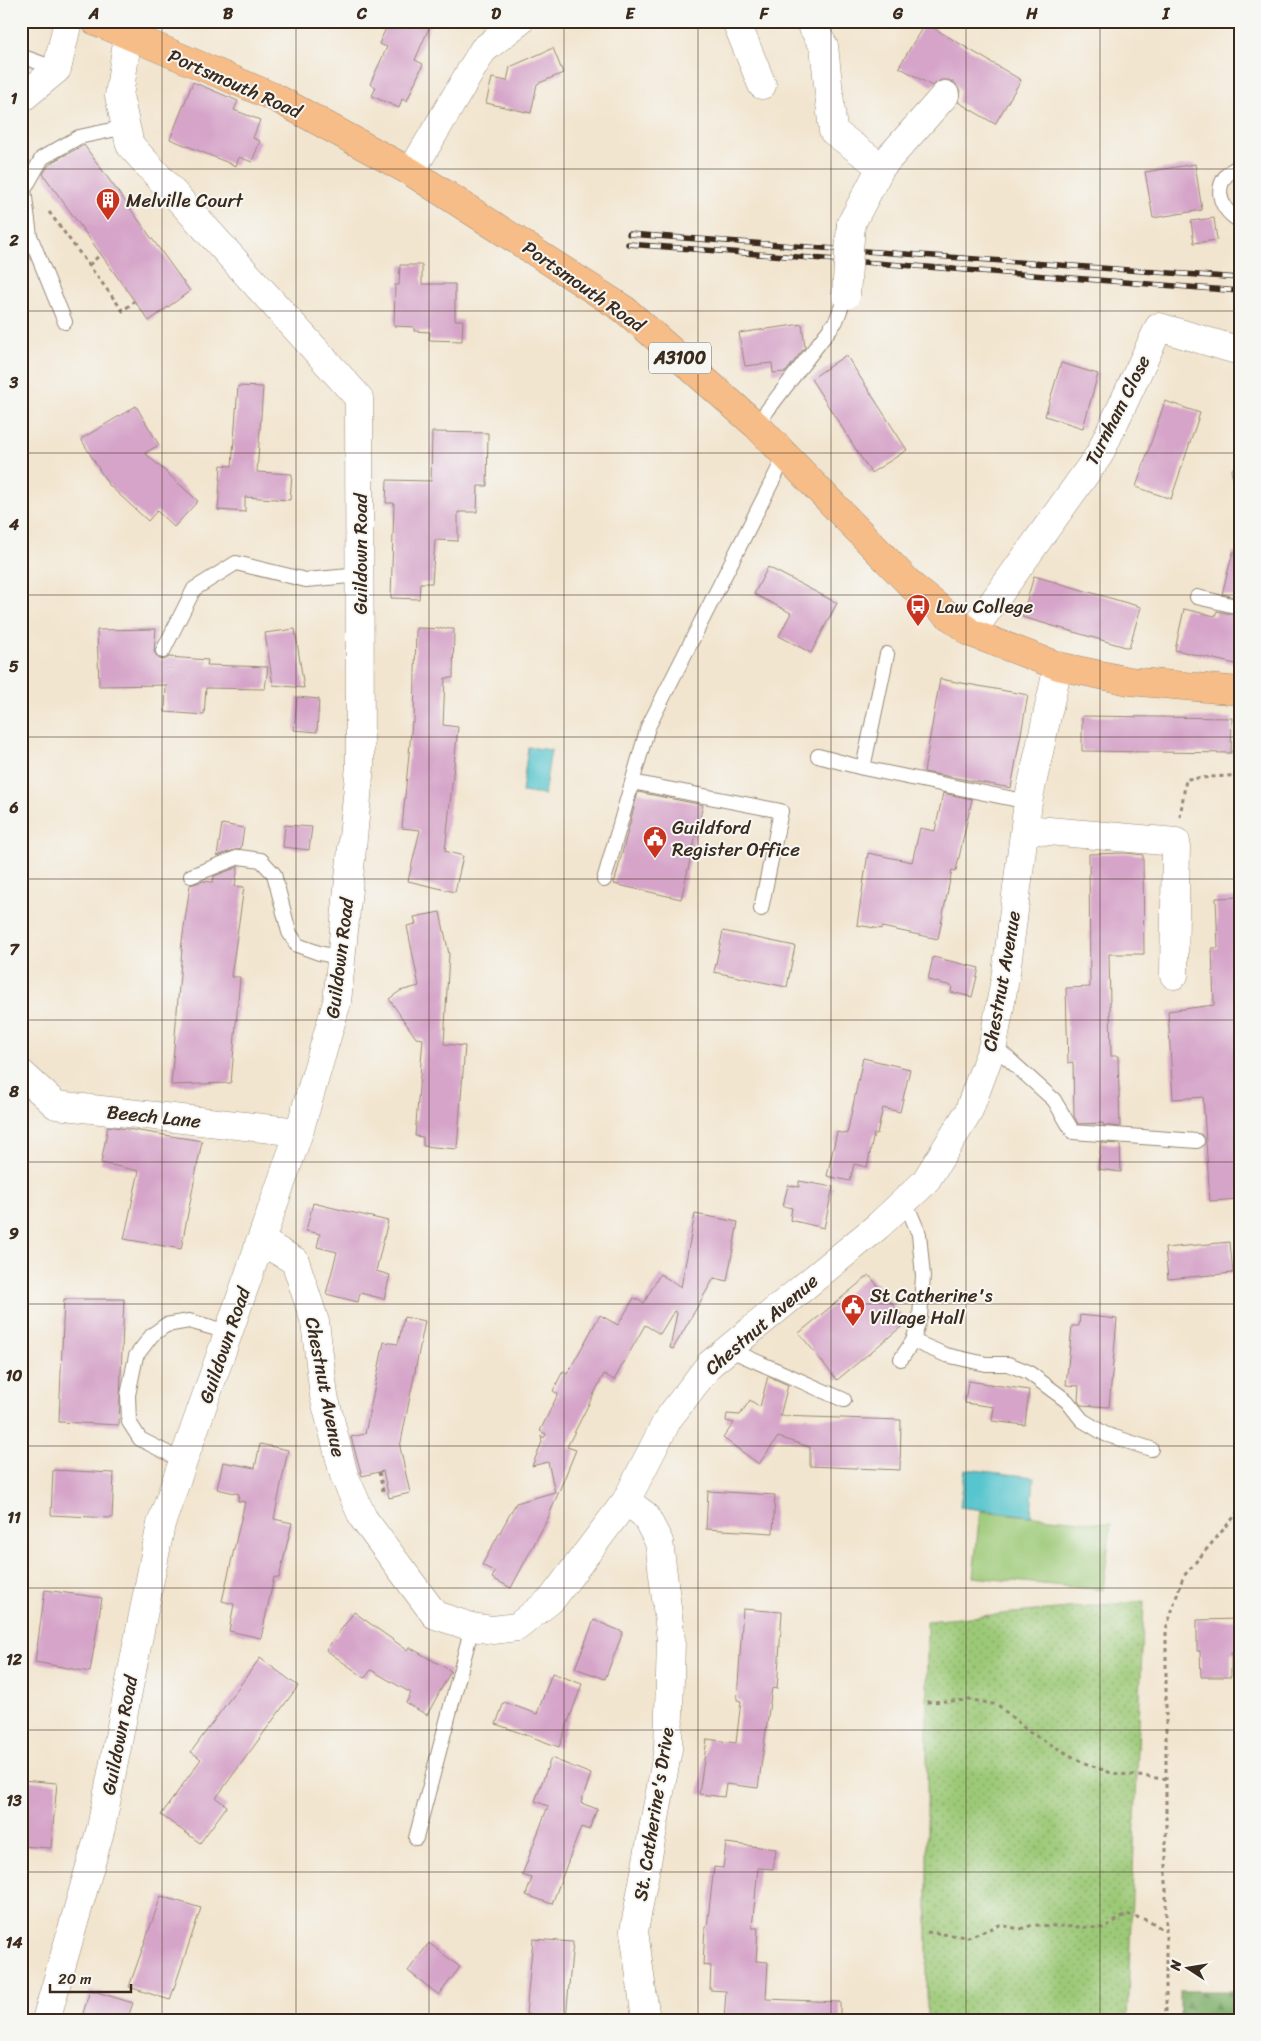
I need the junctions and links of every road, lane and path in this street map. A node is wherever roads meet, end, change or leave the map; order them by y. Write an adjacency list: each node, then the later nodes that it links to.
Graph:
1 (68, 21): 7 (street)
2 (520, 21): 14 (street)
3 (736, 21): 8 (street)
4 (809, 21): 13 (street)
5 (108, 26): 11 (street, Guildown Road); 14 (main road, Portsmouth Road / A3100)
6 (21, 56): 7 (lane)
7 (57, 69): 10 (street)
8 (762, 85)
9 (945, 94): 13 (street)
10 (21, 99)
11 (126, 127): 15 (lane); 25 (street, Guildown Road)
12 (1240, 166): 16 (lane)
13 (881, 167): 19 (street, bridge)
14 (411, 172): 23 (main road, Portsmouth Road / A3100)
15 (28, 183): 18 (path); 21 (lane)
16 (1240, 221)
17 (101, 254): 18 (path)
18 (88, 265): 20 (path)
19 (846, 295): 23 (lane)
20 (134, 301)
21 (65, 322)
22 (1240, 351): 28 (street, Turnham Close)
23 (756, 425): 24 (main road, Portsmouth Road / A3100)
24 (786, 456): 28 (main road, Portsmouth Road / A3100); 36 (lane)
25 (360, 575): 29 (lane); 43 (street, Guildown Road)
26 (1198, 597): 27 (lane)
27 (1240, 607)
28 (971, 633): 31 (main road, Portsmouth Road / A3100)
29 (163, 651)
30 (887, 654): 34 (lane)
31 (1058, 666): 32 (main road, Portsmouth Road / A3100); 37 (street, Chestnut Avenue)
32 (1240, 691)
33 (818, 756): 34 (lane)
34 (863, 768): 37 (lane)
35 (1240, 775): 39 (path)
36 (632, 782): 41 (lane); 42 (lane)
37 (1028, 802): 38 (street, Chestnut Avenue)
38 (1025, 829): 39 (street); 45 (street, Chestnut Avenue)
39 (1176, 842): 44 (street)
40 (191, 876): 43 (lane)
41 (604, 880)
42 (761, 909)
43 (342, 958): 47 (street, Guildown Road)
44 (1174, 975)
45 (992, 1045): 48 (lane); 49 (street, Chestnut Avenue)
46 (21, 1072): 47 (street, Beech Lane)
47 (299, 1132): 50 (street, Guildown Road)
48 (1197, 1141)
49 (905, 1202): 52 (lane); 53 (street, Chestnut Avenue)
50 (259, 1244): 51 (street, Guildown Road); 60 (street, Chestnut Avenue)
51 (228, 1332): 57 (street, Guildown Road); 57 (lane)
52 (913, 1341): 54 (lane); 56 (lane)
53 (728, 1350): 55 (lane); 58 (street, Chestnut Avenue)
54 (901, 1359)
55 (844, 1400)
56 (1151, 1449)
57 (183, 1461): 66 (street, Guildown Road)
58 (626, 1501): 60 (street, Chestnut Avenue); 67 (street, St. Catherine's Drive)
59 (1240, 1510): 62 (path)
60 (472, 1627): 63 (lane)
61 (927, 1702): 62 (path)
62 (1166, 1779): 64 (path)
63 (416, 1838)
64 (1166, 1931): 65 (path); 68 (path)
65 (927, 1932)
66 (46, 2020)
67 (646, 2020)
68 (1166, 2020)

